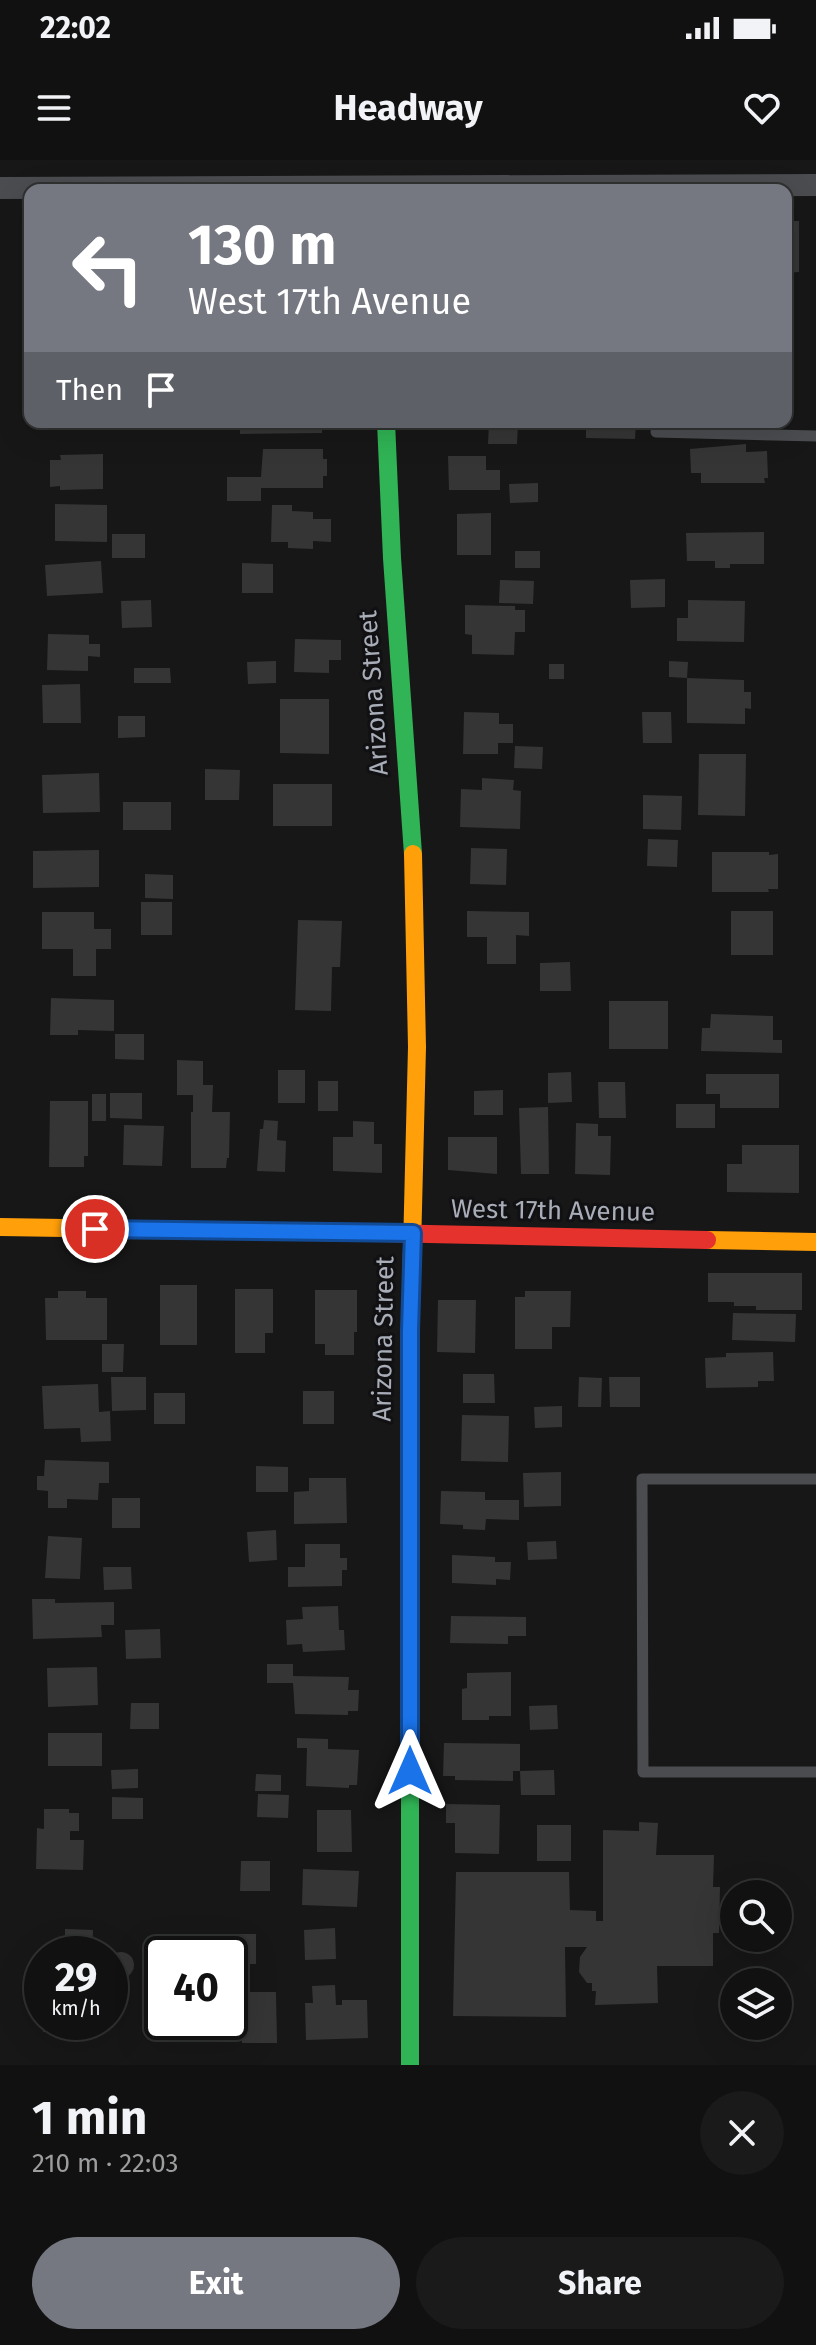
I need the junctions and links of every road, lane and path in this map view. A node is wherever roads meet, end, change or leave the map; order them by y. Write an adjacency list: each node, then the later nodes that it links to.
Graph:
1 (792, 185): 2 (street)
2 (816, 185)
3 (0, 188): 4 (street)
4 (24, 188)
5 (386, 428): 9 (street, Arizona Street)
6 (656, 432): 7 (lane)
7 (816, 436)
8 (0, 1227): 9 (street, West 17th Avenue)
9 (413, 1233): 10 (street, West 17th Avenue); 13 (street, Arizona Street)
10 (816, 1242)
11 (816, 1479): 12 (lane)
12 (816, 1772)
13 (410, 2065)

